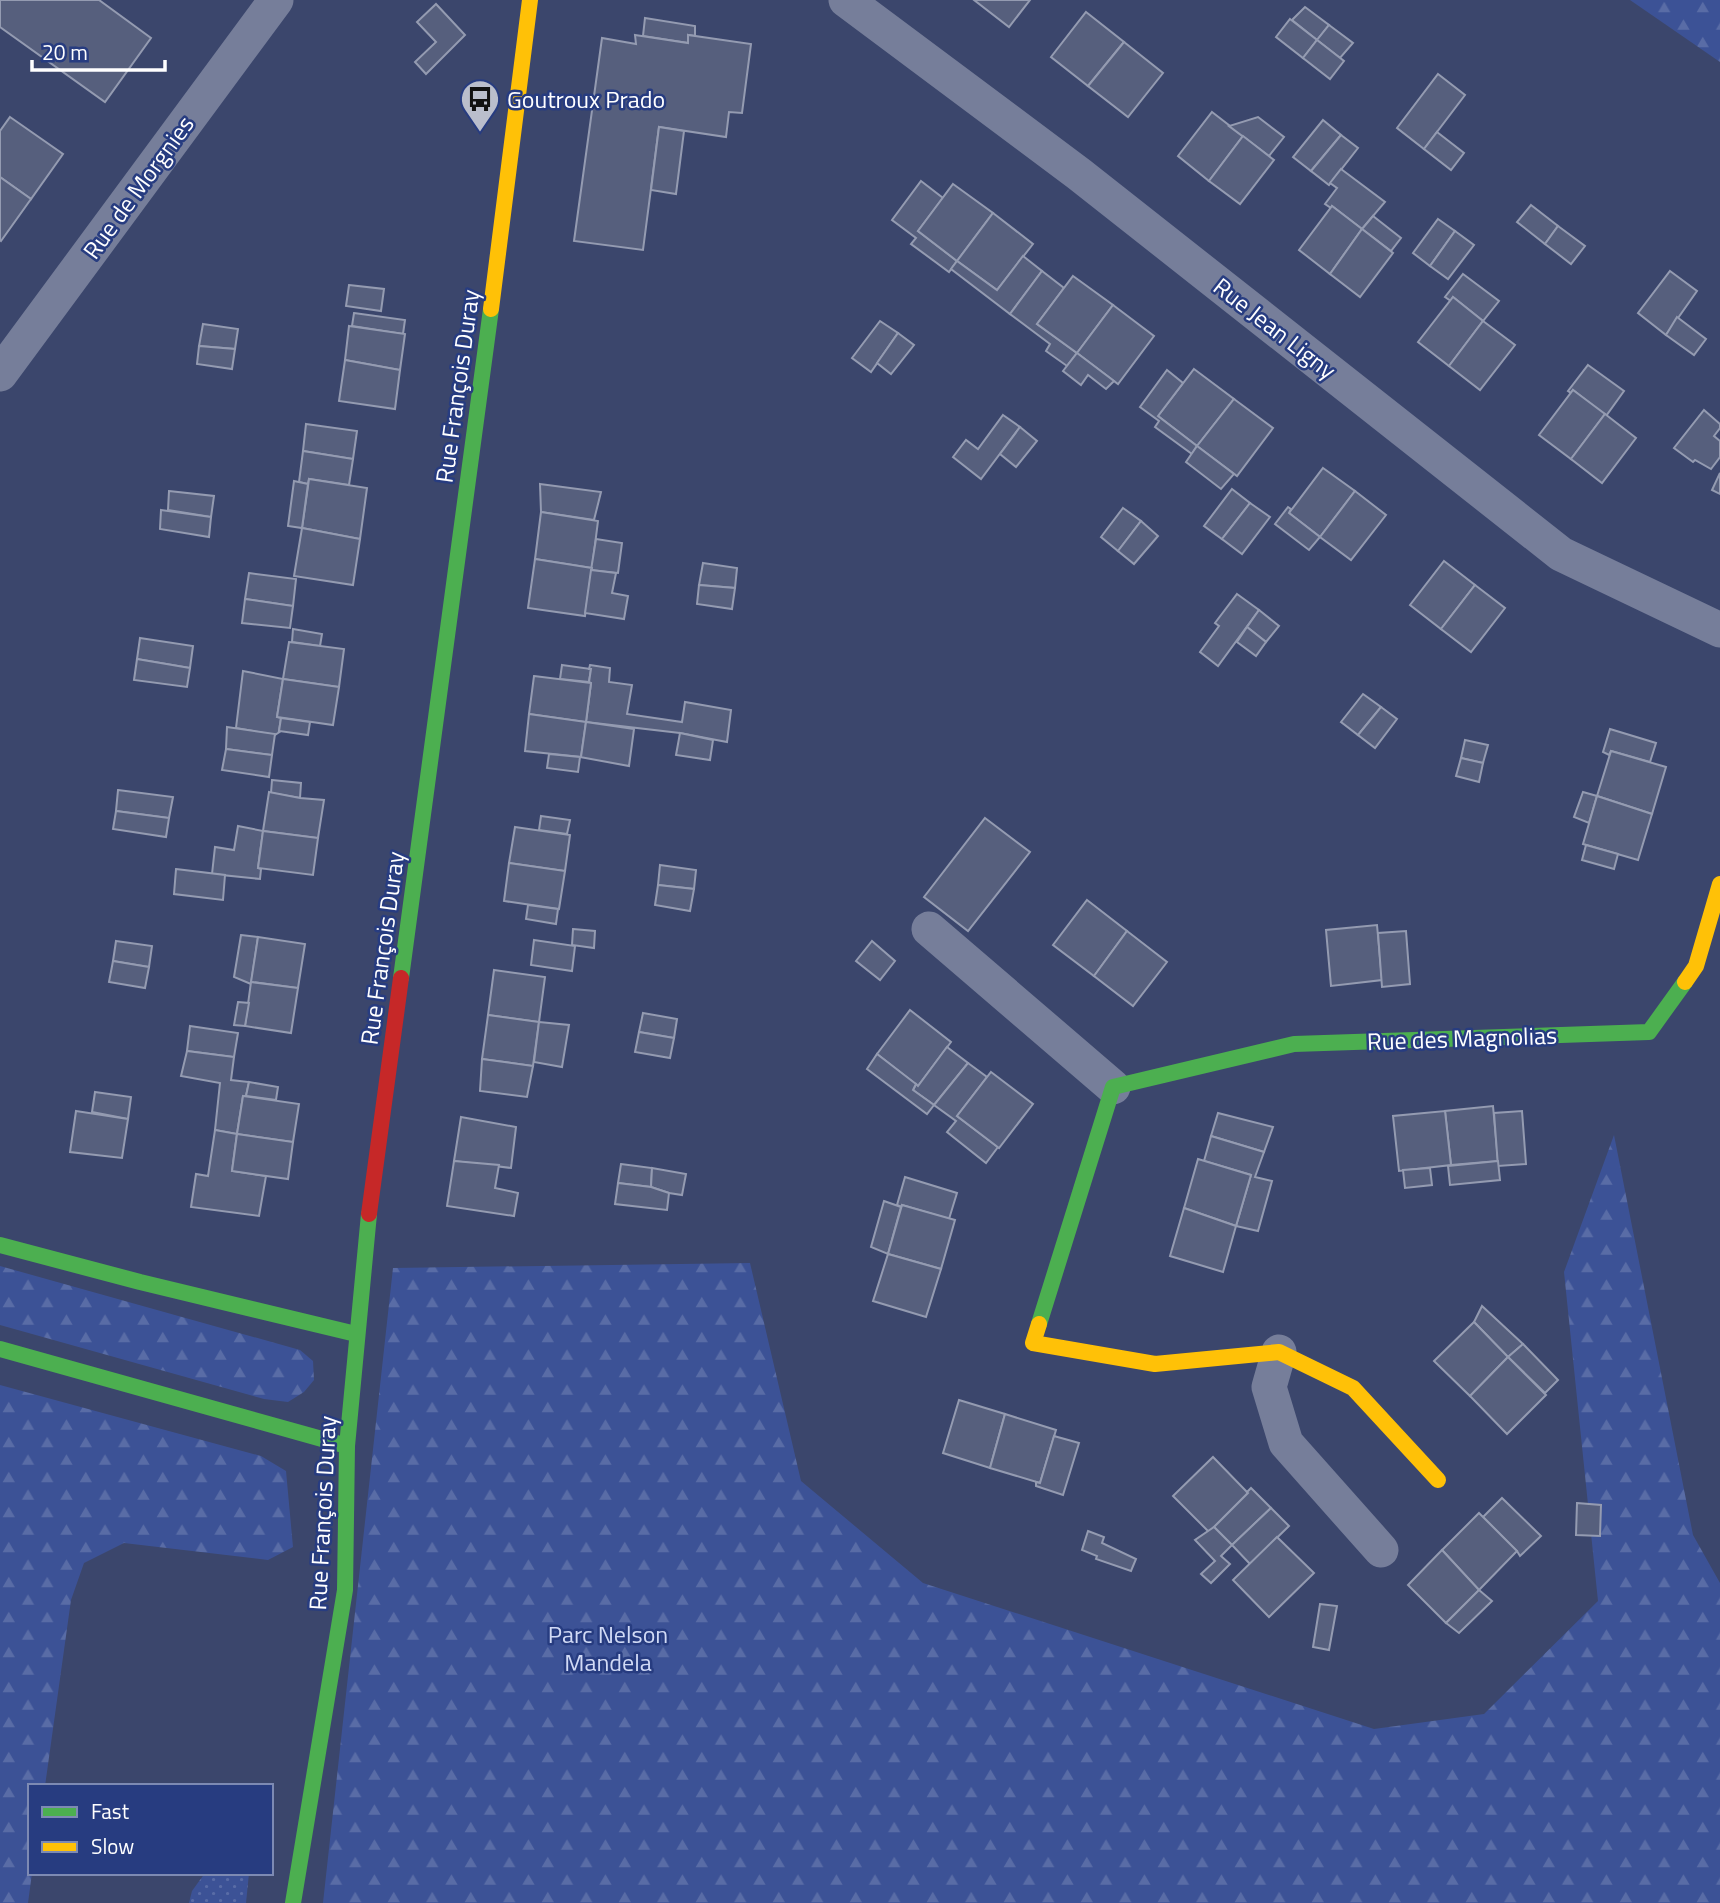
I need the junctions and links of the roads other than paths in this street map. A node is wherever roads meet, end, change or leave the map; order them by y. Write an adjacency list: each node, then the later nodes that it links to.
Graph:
1 (276, 0): 4 (street, Rue de Morgnies)
2 (530, 0): 10 (main road, Rue François Duray)
3 (846, 0): 5 (street, Rue Jean Ligny)
4 (0, 374)
5 (1720, 630)
6 (1720, 884): 8 (main road, Rue des Magnolias)
7 (929, 929): 8 (street)
8 (1114, 1087): 12 (main road)
9 (0, 1245): 10 (main road)
10 (356, 1334): 13 (main road, Rue François Duray)
11 (0, 1349): 13 (main road)
12 (1279, 1352): 14 (main road); 15 (street)
13 (346, 1446): 16 (main road, Rue François Duray)
14 (1438, 1480)
15 (1381, 1550)
16 (293, 1903)

